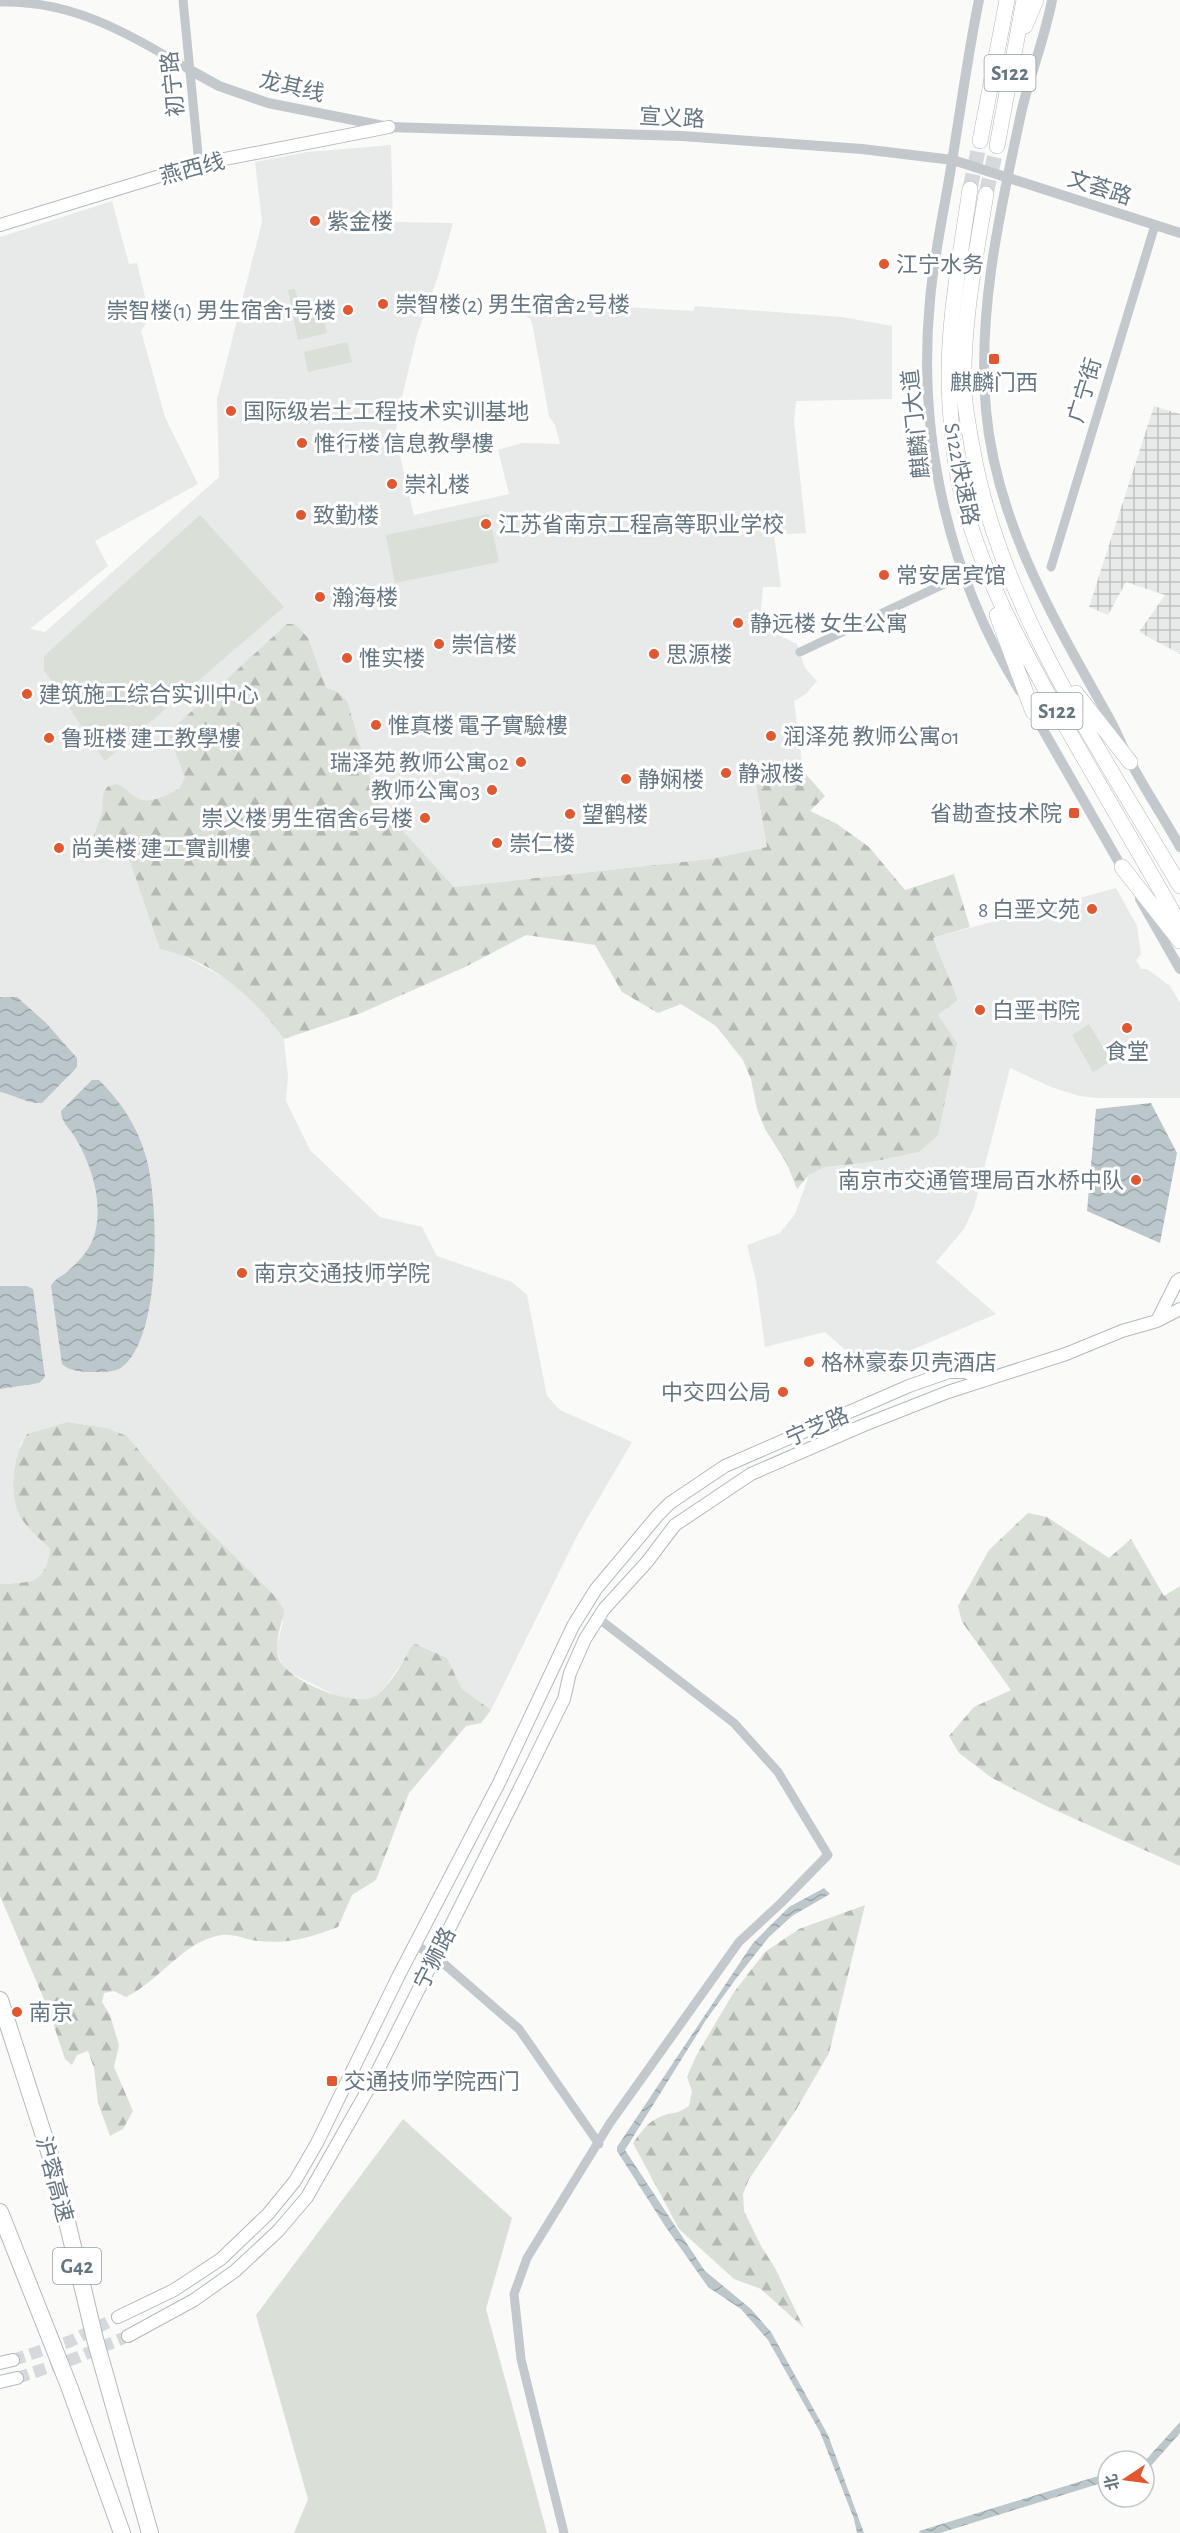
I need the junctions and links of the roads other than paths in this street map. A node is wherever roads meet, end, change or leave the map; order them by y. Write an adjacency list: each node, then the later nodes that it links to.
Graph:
1 (183, 0): 11 (street, 初宁路)
2 (979, 0): 15 (street, 麒麟门大道)
3 (999, 0): 9 (highway)
4 (1007, 0): 9 (highway, S122)
5 (1024, 0): 10 (highway, S122)
6 (1036, 0): 10 (highway)
7 (1052, 0): 17 (street)
8 (0, 2): 11 (street)
9 (1001, 35): 13 (highway, S122)
10 (1014, 50): 14 (highway, S122)
11 (190, 70): 12 (street, 龙其线); 16 (street, 初宁路)
12 (389, 127): 15 (street, 宣义路); 16 (main road, 燕西线)
13 (980, 141)
14 (997, 146)
15 (952, 160): 17 (street, 宣义路); 25 (street, 麒麟门大道)
16 (199, 164): 20 (main road, 燕西线)
17 (1008, 176): 21 (street, 文荟路); 29 (street)
18 (970, 189): 23 (highway, S122快速路 / S122)
19 (986, 194): 27 (highway, S122快速路 / S122)
20 (0, 225)
21 (1155, 225): 22 (street, 文荟路); 24 (street, 广宁街)
22 (1180, 233)
23 (981, 557): 28 (highway); 33 (highway, S122快速路 / S122)
24 (1051, 567)
25 (963, 575): 26 (street); 28 (street, 麒麟门大道)
26 (800, 652)
27 (1049, 660): 29 (highway); 32 (highway, S122快速路 / S122)
28 (1033, 712): 31 (street, 麒麟门大道)
29 (1130, 762): 30 (street)
30 (1180, 847)
31 (1122, 867): 34 (highway); 35 (street, 麒麟门大道)
32 (1180, 886)
33 (1180, 925)
34 (1180, 940)
35 (1180, 969)
36 (1180, 1279): 38 (main road)
37 (1180, 1309): 38 (main road, 宁芝路)
38 (1157, 1321): 39 (main road, 宁芝路)
39 (990, 1379): 40 (main road, 宁芝路); 41 (main road, 宁芝路)
40 (658, 1515): 43 (main road, 宁狮路)
41 (675, 1525): 42 (main road, 宁狮路)
42 (598, 1618): 44 (main road, 宁狮路); 46 (street)
43 (415, 1945): 44 (street); 48 (main road, 宁狮路)
44 (435, 1956): 46 (street); 49 (main road, 宁狮路)
45 (0, 2000): 55 (highway, 沪蓉高速 / G42)
46 (599, 2144): 56 (street)
47 (0, 2212): 54 (highway, G42)
48 (118, 2318)
49 (128, 2336)
50 (13, 2360): 51 (main road)
51 (0, 2363)
52 (17, 2378): 53 (main road)
53 (0, 2382)
54 (122, 2533)
55 (150, 2533)
56 (564, 2533)

